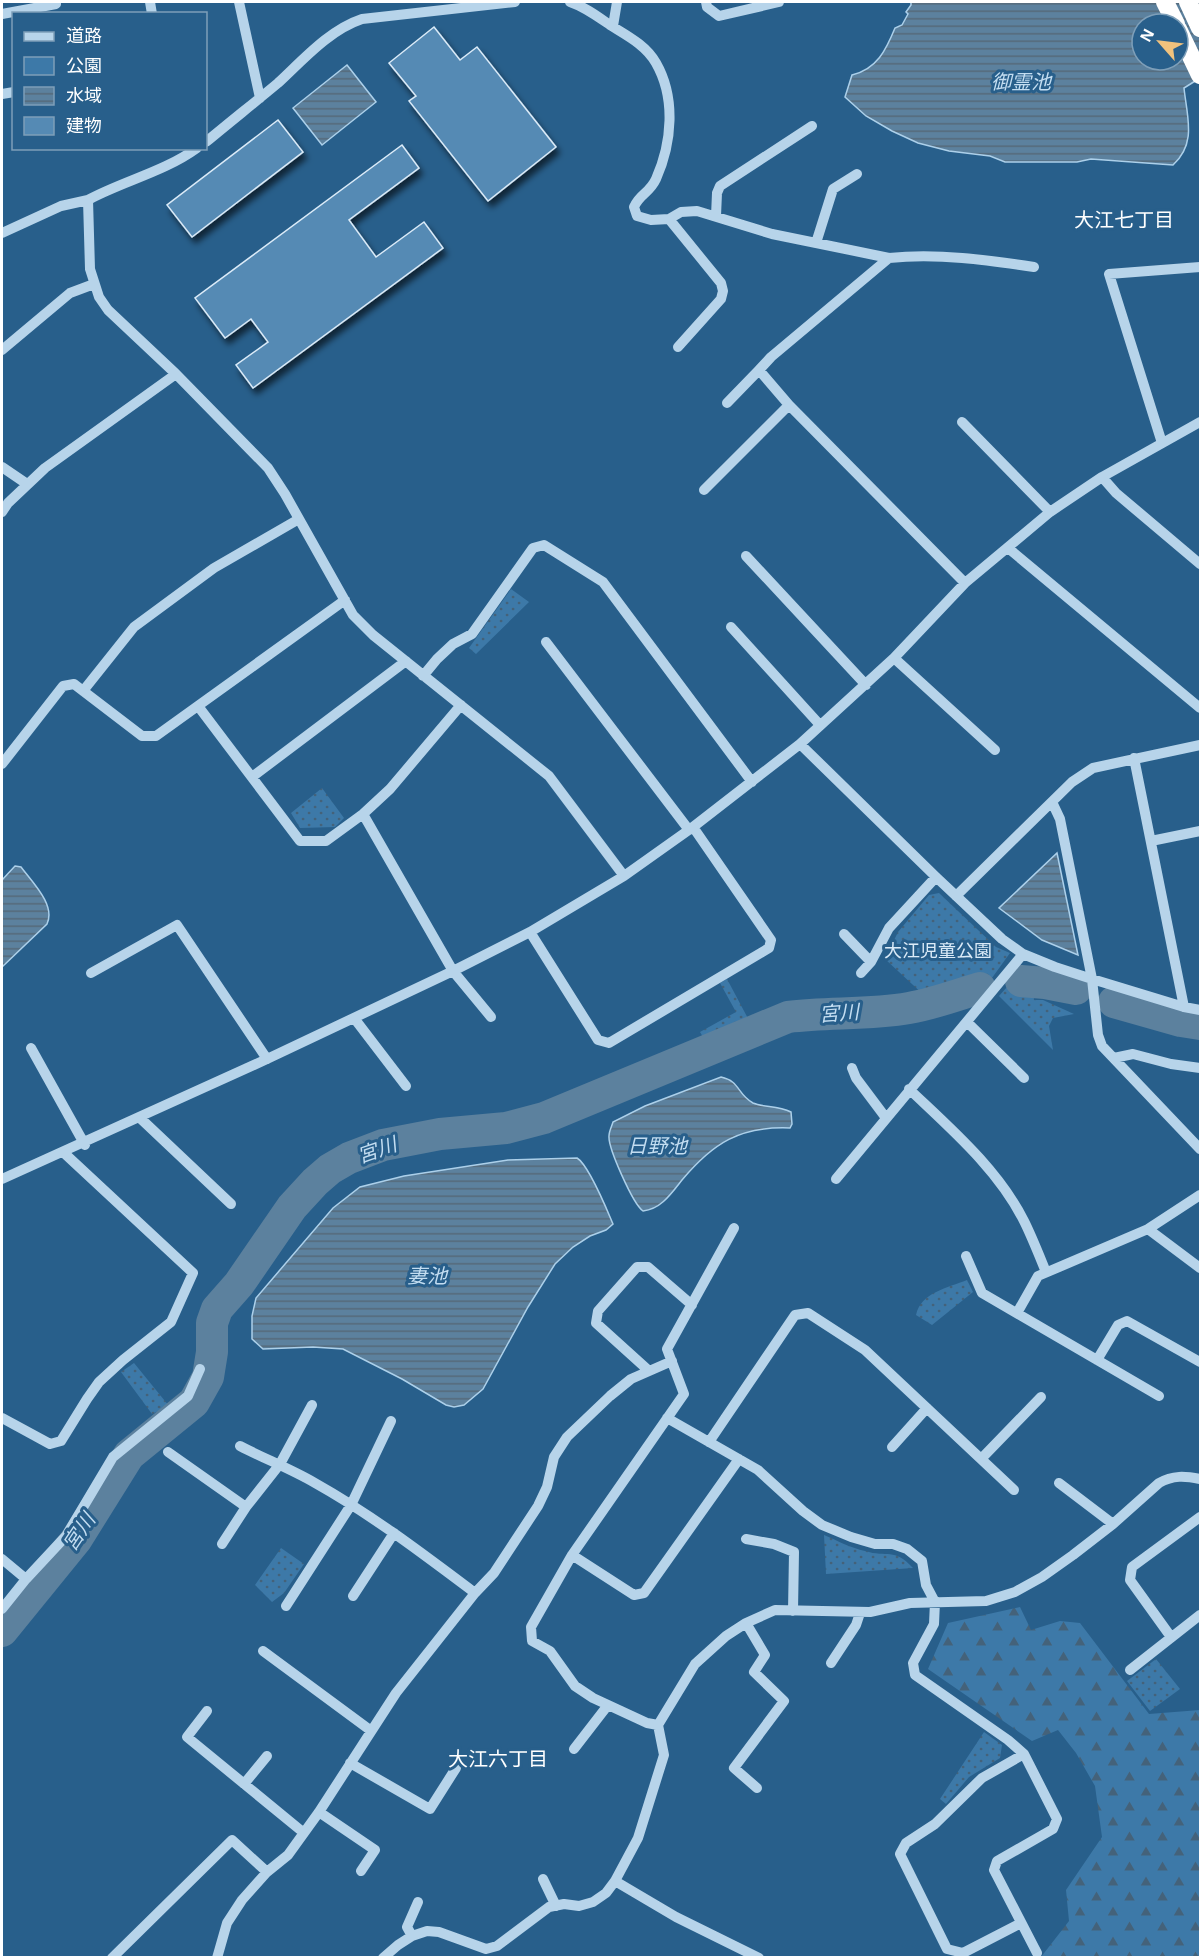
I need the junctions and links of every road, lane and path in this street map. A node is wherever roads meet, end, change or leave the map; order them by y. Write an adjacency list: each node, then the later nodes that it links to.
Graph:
1 (240, 2): 14 (street)
2 (515, 2): 14 (street)
3 (570, 2): 10 (street)
4 (617, 2): 10 (street)
5 (706, 2): 6 (street)
6 (779, 2)
7 (1188, 2): 11 (highway)
8 (57, 6): 9 (street)
9 (16, 12)
10 (613, 26): 21 (street)
11 (1200, 28)
12 (1190, 54): 13 (highway)
13 (1200, 75)
14 (260, 98): 16 (street)
15 (812, 126): 20 (street)
16 (207, 141)
17 (182, 153): 19 (street)
18 (857, 174): 23 (street)
19 (88, 200): 22 (street); 27 (street)
20 (716, 216): 21 (street); 23 (street)
21 (669, 219): 28 (street)
22 (2, 232)
23 (816, 243): 24 (street)
24 (890, 258): 25 (street); 30 (street)
25 (1034, 267)
26 (1200, 267): 36 (street)
27 (94, 284): 29 (street); 31 (street)
28 (678, 347)
29 (2, 350)
30 (759, 369): 32 (street); 33 (street)
31 (176, 374): 39 (street); 43 (street)
32 (727, 403)
33 (789, 405): 40 (street); 47 (street)
34 (962, 422): 42 (street)
35 (1199, 424): 36 (street)
36 (1162, 443): 38 (street)
37 (2, 467): 39 (street)
38 (1102, 477): 42 (street); 46 (street)
39 (27, 484): 41 (street)
40 (704, 490)
41 (2, 512)
42 (1050, 512): 44 (street)
43 (299, 519): 48 (street); 55 (street)
44 (1008, 548): 47 (street); 58 (street)
45 (746, 556): 54 (street)
46 (1200, 564)
47 (965, 583): 51 (street)
48 (345, 600): 52 (street); 57 (street)
49 (731, 627): 59 (street)
50 (546, 642): 69 (street)
51 (894, 658): 54 (street); 62 (street)
52 (406, 661): 53 (street); 65 (street)
53 (423, 676): 56 (street); 66 (street)
54 (866, 685): 59 (street)
55 (84, 691): 57 (street); 64 (street)
56 (461, 705): 68 (street); 72 (street)
57 (198, 706): 65 (street)
58 (1200, 708)
59 (820, 725): 60 (street)
60 (800, 744): 66 (street); 73 (street)
61 (1200, 745): 63 (street)
62 (995, 750)
63 (1134, 758): 67 (street); 71 (street)
64 (2, 764)
65 (252, 777): 68 (street)
66 (752, 782): 69 (street)
67 (1052, 802): 74 (street); 82 (street)
68 (363, 814): 79 (street)
69 (691, 828): 72 (street); 75 (street)
70 (1200, 831): 71 (street)
71 (1151, 841): 83 (street)
72 (624, 876): 75 (street)
73 (936, 877): 74 (street); 78 (street)
74 (956, 896): 77 (street)
75 (530, 933): 79 (street)
76 (844, 934): 78 (street)
77 (1023, 954): 82 (street); 87 (street)
78 (871, 962): 80 (street)
79 (453, 971): 85 (street); 86 (street)
80 (861, 972)
81 (91, 973): 90 (street)
82 (1092, 979): 83 (street); 89 (street)
83 (1184, 1007): 84 (street)
84 (1200, 1010)
85 (491, 1017)
86 (354, 1018): 90 (street); 94 (street)
87 (967, 1022): 93 (street); 95 (street)
88 (31, 1048): 98 (street)
89 (1114, 1058): 92 (street); 99 (street)
90 (267, 1059): 96 (street)
91 (852, 1068): 97 (street)
92 (1200, 1068)
93 (1024, 1078)
94 (406, 1086)
95 (909, 1089): 97 (street); 109 (street)
96 (139, 1117): 98 (street); 104 (street)
97 (886, 1118): 102 (street)
98 (85, 1144): 100 (street)
99 (1200, 1149)
100 (63, 1152): 101 (street); 121 (street)
101 (2, 1179)
102 (836, 1179)
103 (1200, 1195): 106 (street)
104 (231, 1204)
105 (734, 1228): 110 (street)
106 (1148, 1229): 108 (street); 109 (street)
107 (966, 1256): 111 (street)
108 (1200, 1268)
109 (1046, 1272): 111 (street)
110 (692, 1305): 113 (street); 116 (street)
111 (1017, 1313): 112 (street)
112 (1097, 1360): 114 (street); 117 (street)
113 (672, 1361): 116 (street); 122 (street)
114 (1200, 1362)
115 (200, 1369): 143 (street)
116 (648, 1370): 144 (street)
117 (1159, 1396)
118 (1041, 1397): 129 (street)
119 (312, 1405): 130 (street)
120 (927, 1408): 124 (street); 126 (street); 129 (street)
121 (2, 1418)
122 (667, 1418): 124 (street); 141 (street)
123 (392, 1421): 134 (street)
124 (709, 1442): 128 (street)
125 (240, 1446): 130 (street)
126 (892, 1447)
127 (168, 1452): 135 (street)
128 (739, 1459): 141 (street); 146 (street)
129 (981, 1459): 133 (street)
130 (280, 1464): 134 (street); 135 (street)
131 (1200, 1479): 137 (street)
132 (1059, 1483): 137 (street)
133 (1014, 1490)
134 (351, 1505): 138 (street); 147 (street)
135 (246, 1508): 140 (street)
136 (1200, 1516): 153 (street)
137 (1113, 1524): 146 (street)
138 (394, 1533): 144 (street); 145 (street)
139 (746, 1539): 149 (street)
140 (222, 1544)
141 (572, 1555): 157 (street)
142 (2, 1560): 143 (street)
143 (26, 1579): 148 (street)
144 (475, 1593): 160 (street)
145 (353, 1596)
146 (935, 1602): 150 (street); 162 (street)
147 (286, 1606)
148 (2, 1609)
149 (793, 1611): 150 (street); 152 (street)
150 (861, 1613): 155 (street)
151 (1200, 1615): 153 (street)
152 (746, 1623): 159 (street); 167 (street)
153 (1172, 1637): 156 (street)
154 (263, 1651): 160 (street)
155 (831, 1663)
156 (1130, 1670)
157 (608, 1705): 159 (street); 161 (street)
158 (207, 1711): 166 (street)
159 (658, 1725): 173 (street)
160 (370, 1730): 164 (street)
161 (574, 1749)
162 (1024, 1754): 176 (street); 176 (street)
163 (267, 1756): 166 (street)
164 (350, 1763): 165 (street); 168 (street)
165 (456, 1768)
166 (244, 1784): 169 (street)
167 (757, 1788)
168 (319, 1812): 169 (street); 170 (street)
169 (304, 1833): 171 (street)
170 (361, 1871)
171 (267, 1872): 179 (street); 180 (street)
172 (543, 1879): 175 (street)
173 (615, 1881): 175 (street); 182 (street)
174 (418, 1902): 177 (street)
175 (556, 1906): 177 (street)
176 (1022, 1923): 178 (street)
177 (412, 1936): 181 (street)
178 (1037, 1953)
179 (112, 1958)
180 (217, 1958)
181 (383, 1958)
182 (759, 1958)

